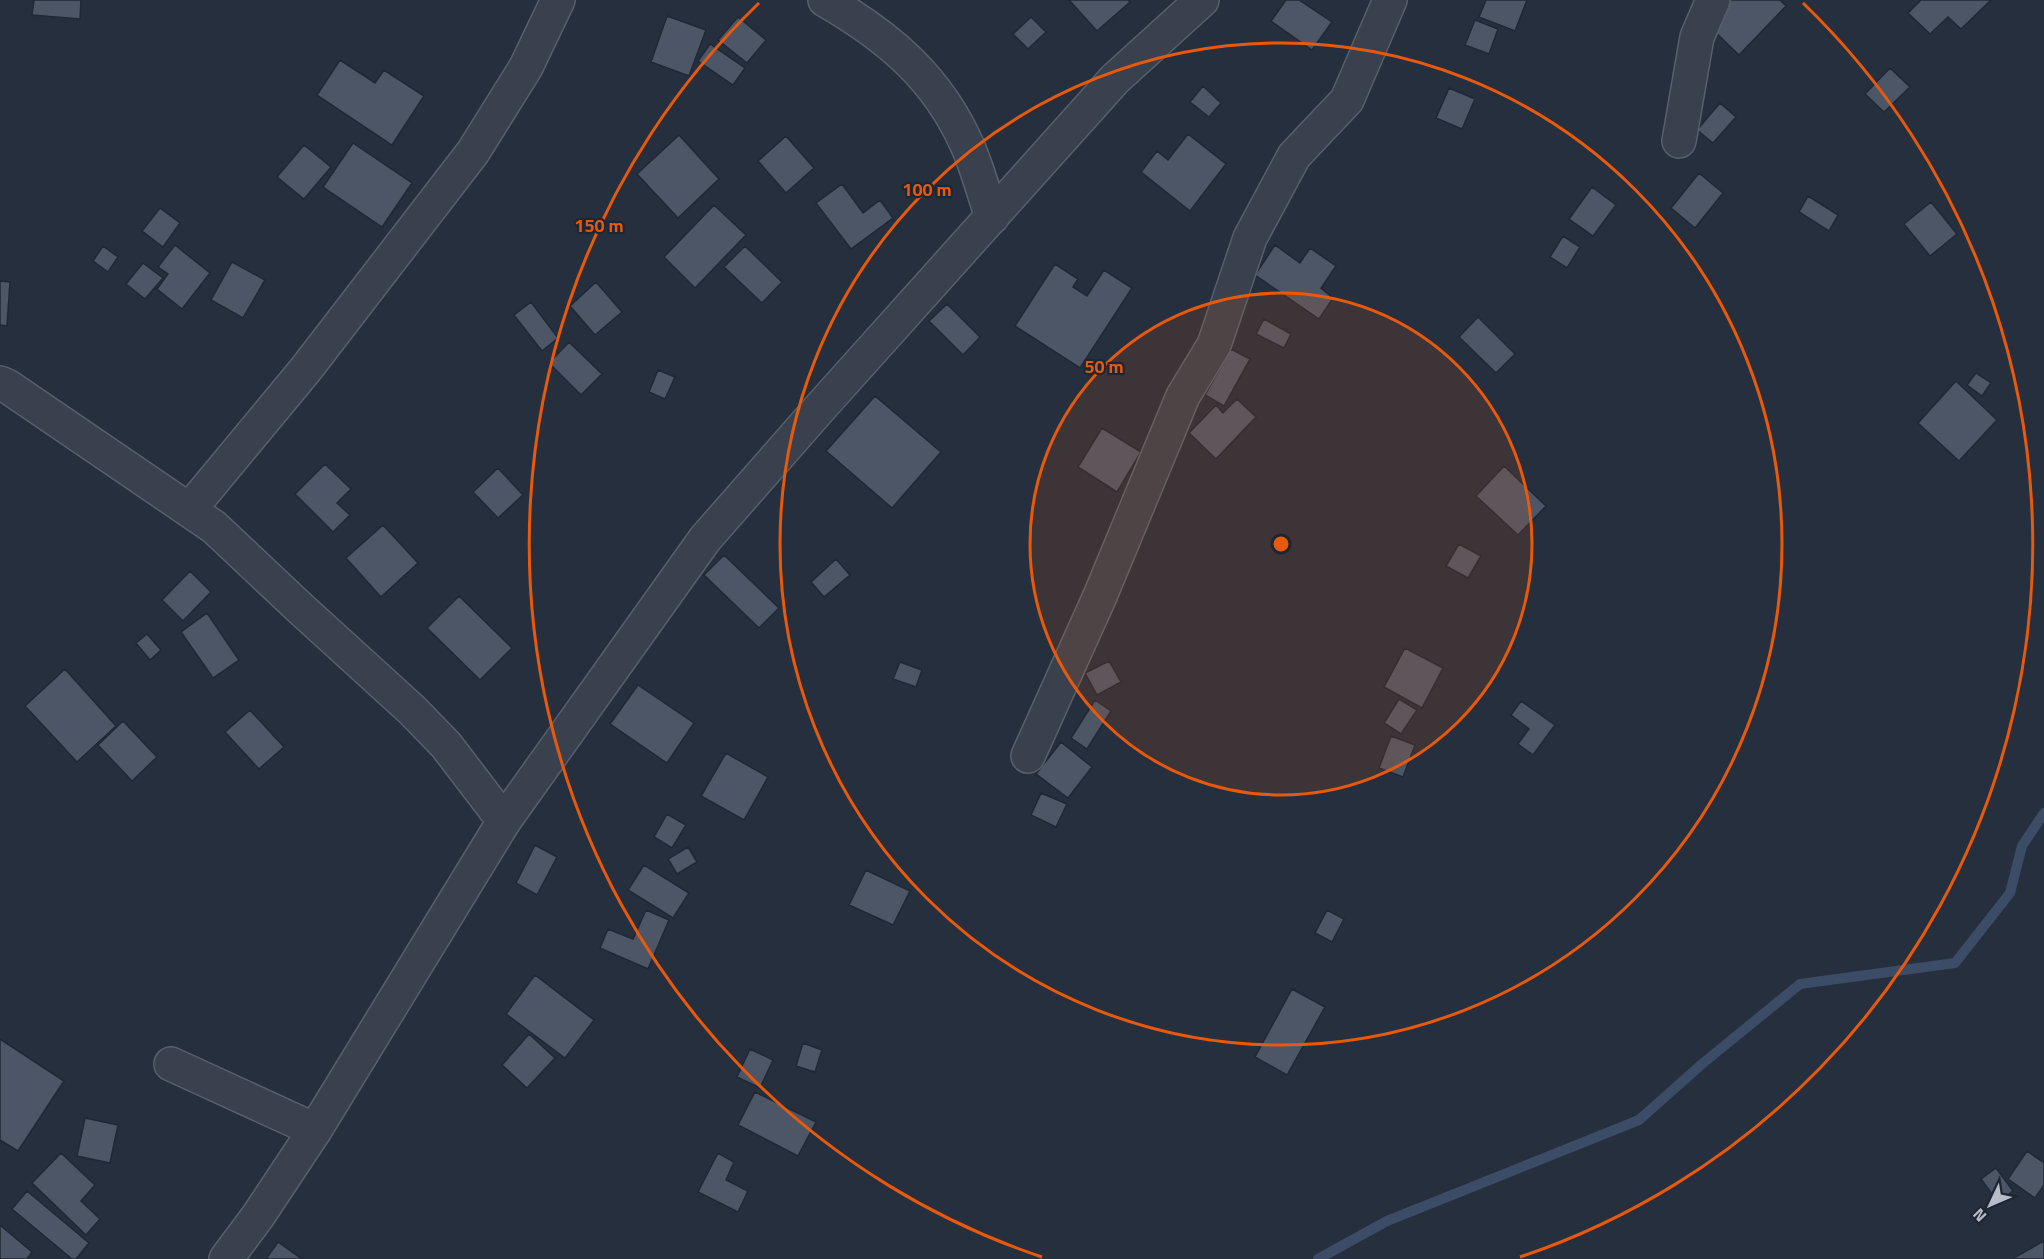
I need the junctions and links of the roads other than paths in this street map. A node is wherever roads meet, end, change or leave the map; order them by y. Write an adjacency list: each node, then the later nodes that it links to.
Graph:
1 (558, 0): 9 (street)
2 (825, 0): 7 (street)
3 (1202, 0): 7 (street)
4 (1390, 0): 10 (street)
5 (1713, 0): 6 (street)
6 (1679, 141)
7 (992, 217): 11 (street)
8 (0, 383): 9 (street)
9 (190, 509): 11 (street)
10 (1028, 756)
11 (504, 821): 13 (street)
12 (171, 1064): 13 (street)
13 (315, 1130): 14 (street)
14 (226, 1259)

